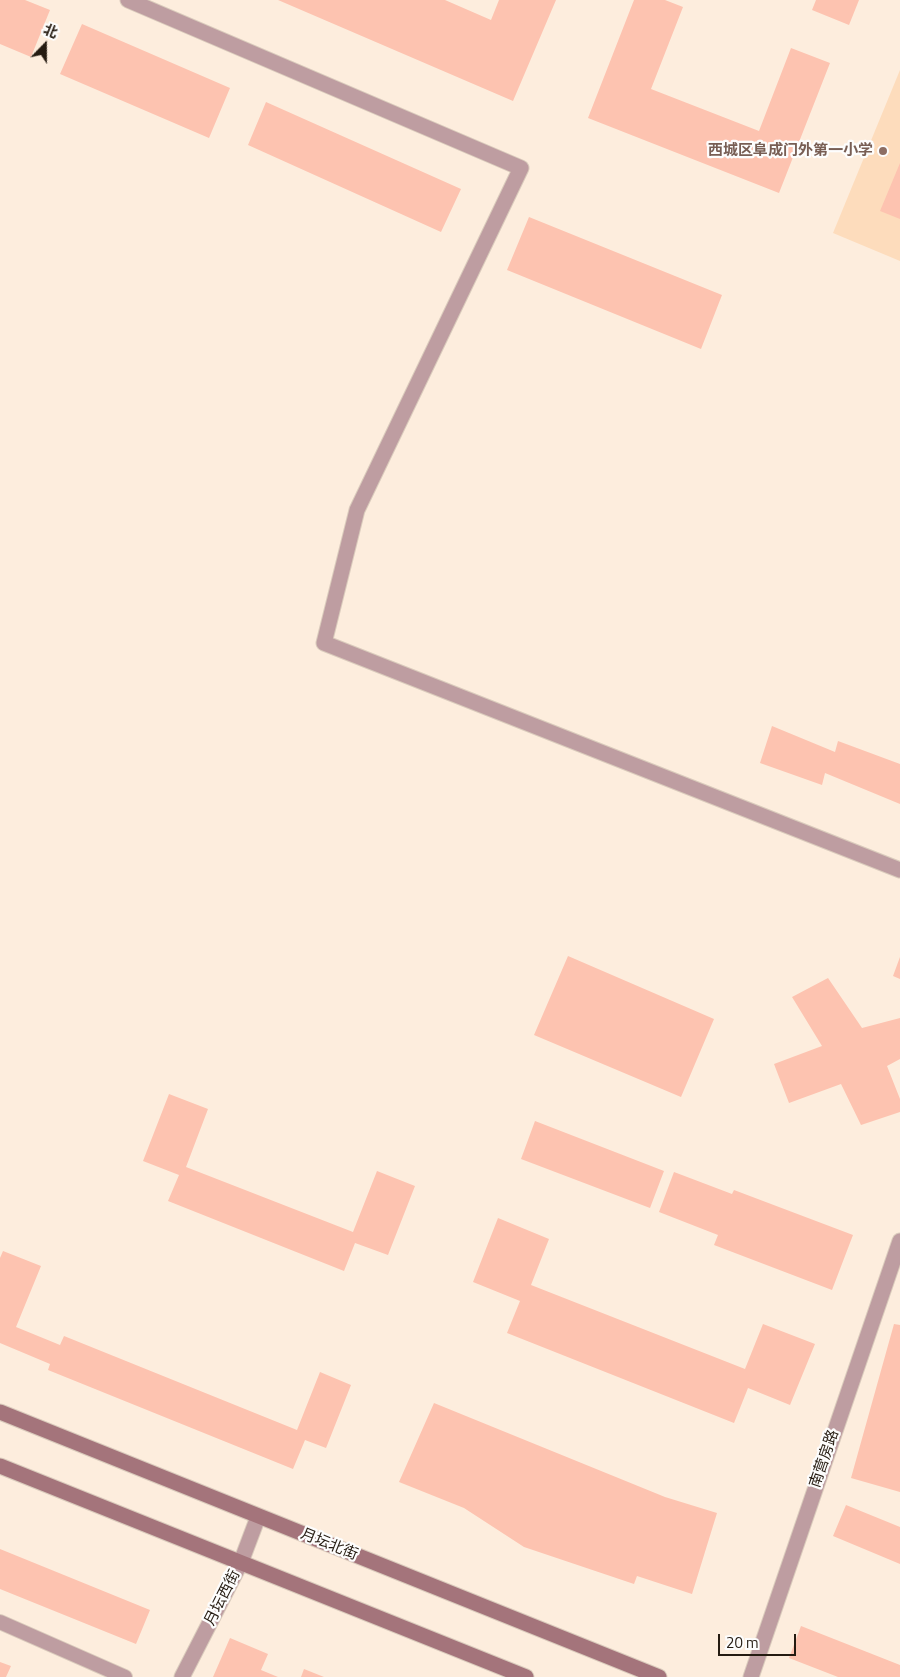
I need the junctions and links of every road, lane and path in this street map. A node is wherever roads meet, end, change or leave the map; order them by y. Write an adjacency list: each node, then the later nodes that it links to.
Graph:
1 (128, 0): 2 (street)
2 (900, 870)
3 (900, 1241): 13 (street, 南营房路)
4 (0, 1412): 6 (main road, 月坛北街)
5 (0, 1466): 7 (main road)
6 (258, 1517): 7 (street, 月坛西街); 12 (main road, 月坛北街)
7 (241, 1562): 10 (street, 月坛西街); 11 (main road)
8 (0, 1622): 9 (lane)
9 (124, 1677)
10 (182, 1677)
11 (526, 1677)
12 (659, 1677)
13 (751, 1677)

